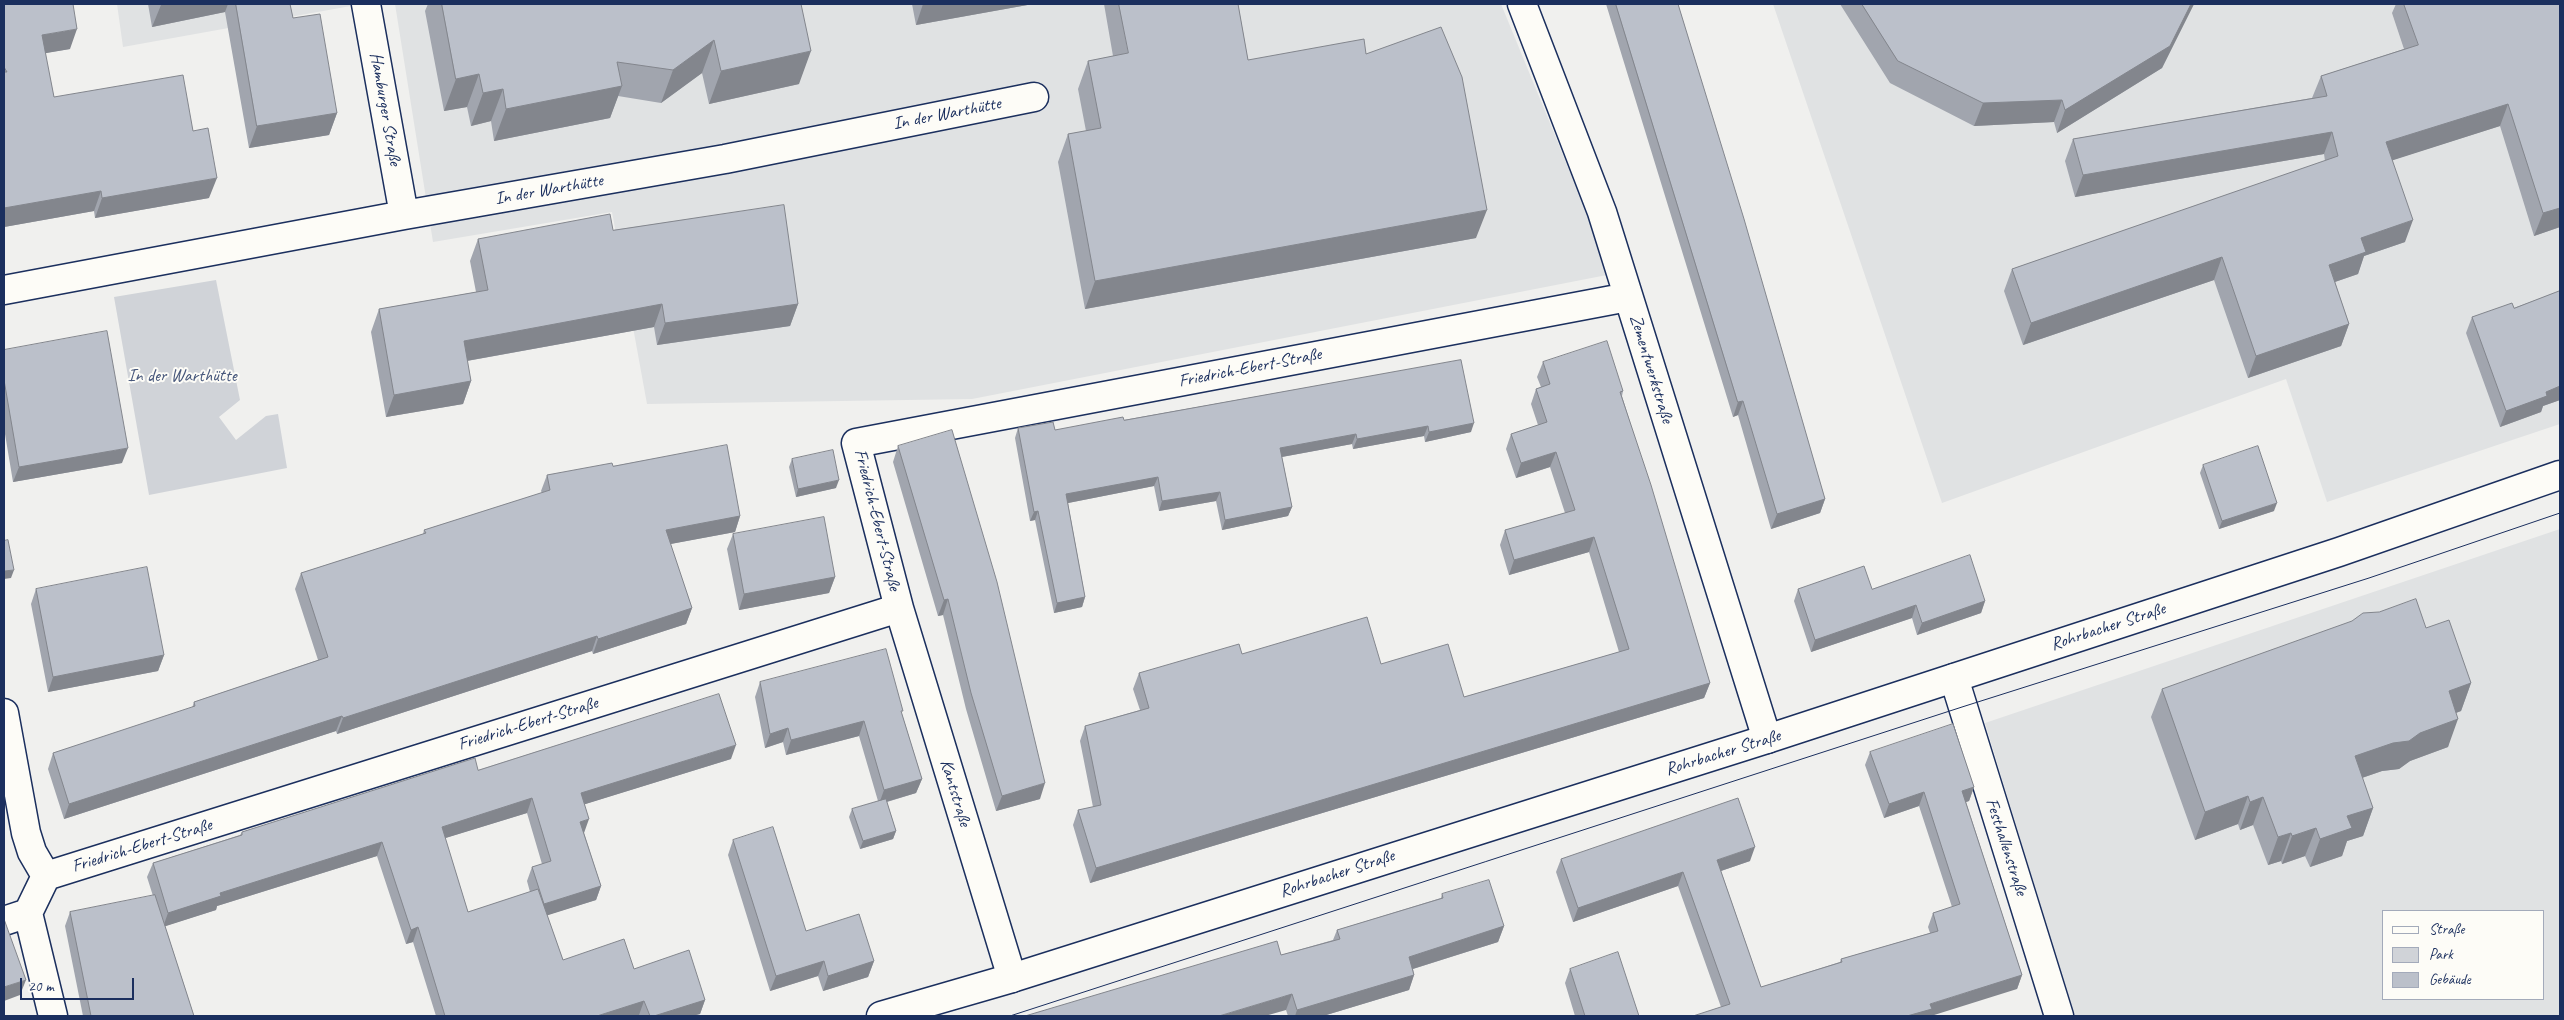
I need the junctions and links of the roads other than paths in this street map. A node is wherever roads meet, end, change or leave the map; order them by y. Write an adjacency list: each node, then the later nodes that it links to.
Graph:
1 (366, 4): 4 (street, Hamburger Straße)
2 (1522, 4): 6 (street, Zementwerkstraße)
3 (1034, 97): 4 (street, In der Warthütte)
4 (404, 215): 5 (street, In der Warthütte)
5 (4, 290)
6 (1628, 296): 8 (street, Friedrich-Ebert-Straße); 11 (street, Zementwerkstraße)
7 (2560, 475): 9 (street, Rohrbacher Straße)
8 (899, 608): 12 (street, Friedrich-Ebert-Straße); 14 (street, Kantstraße)
9 (1954, 678): 11 (street, Rohrbacher Straße); 15 (street, Festhallenstraße)
10 (4, 713): 12 (street)
11 (1767, 739): 14 (street, Rohrbacher Straße)
12 (46, 876): 13 (street)
13 (16, 917): 16 (street)
14 (1012, 978): 17 (street, Rohrbacher Straße)
15 (2053, 1015)
16 (53, 1016)
17 (881, 1016)

